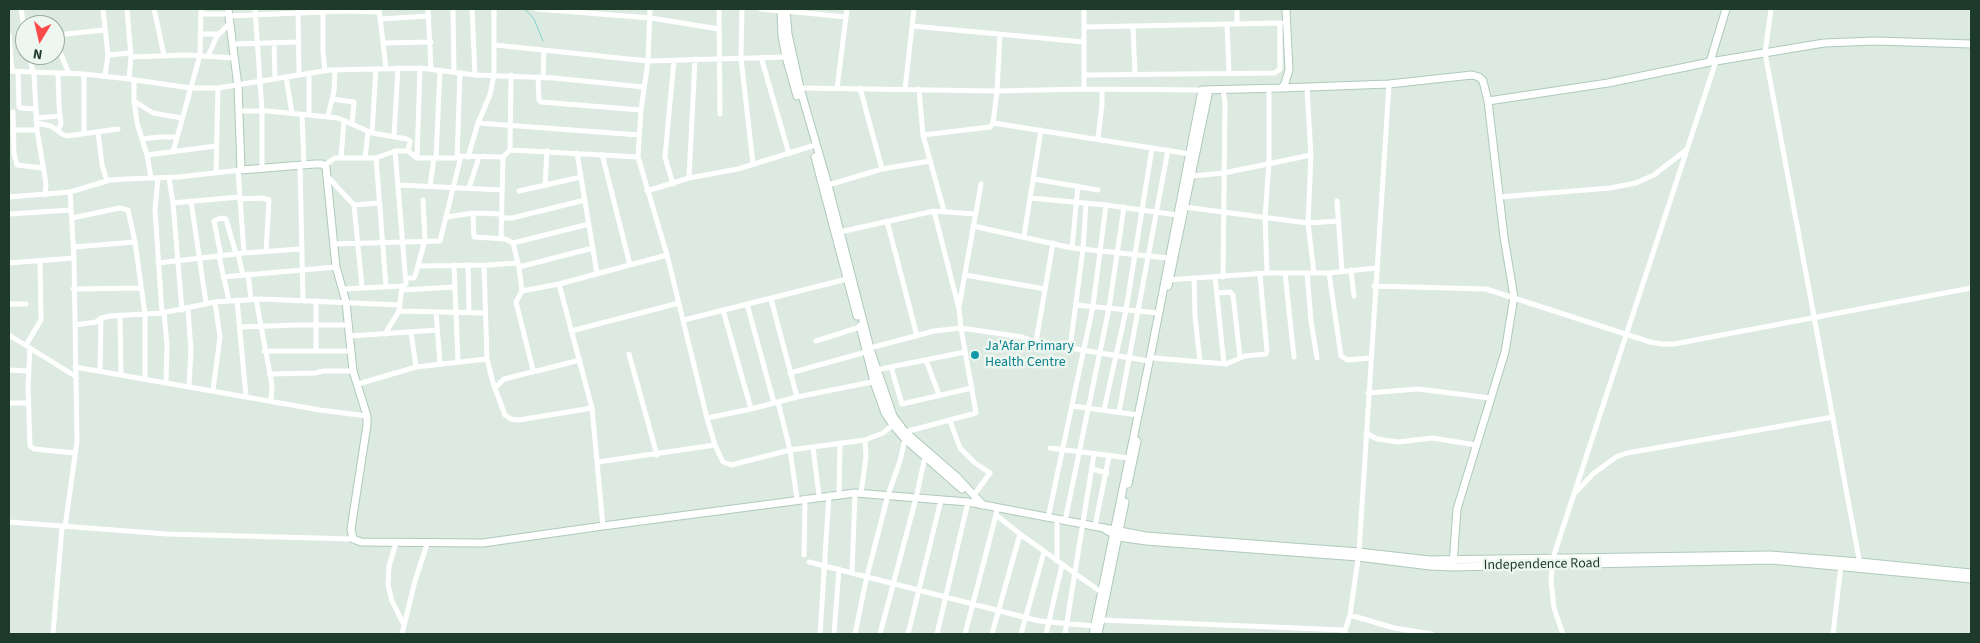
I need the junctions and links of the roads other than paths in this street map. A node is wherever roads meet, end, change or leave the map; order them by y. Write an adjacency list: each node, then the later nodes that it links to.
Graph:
1 (21, 9): 2 (street)
2 (28, 9)
3 (103, 9): 43 (street)
4 (127, 9): 61 (street)
5 (154, 9): 62 (street)
6 (255, 9): 30 (street)
7 (430, 9): 32 (street)
8 (453, 9): 85 (street)
9 (472, 9): 93 (street)
10 (494, 9): 57 (street)
11 (536, 9): 34 (street)
12 (650, 9): 34 (street)
13 (719, 9): 42 (street)
14 (742, 9): 68 (street)
15 (761, 9): 24 (street)
16 (847, 9): 33 (street)
17 (914, 9): 39 (street)
18 (1084, 9): 41 (street)
19 (1237, 9): 38 (street)
20 (1286, 9): 36 (street)
21 (1726, 9): 73 (street)
22 (1771, 9): 59 (street)
23 (346, 10): 27 (street); 28 (street)
24 (784, 10): 33 (street); 65 (street); 109 (street)
25 (201, 11): 31 (street); 45 (street)
26 (298, 11): 27 (street); 29 (street); 50 (street)
27 (323, 11): 81 (street)
28 (379, 11): 35 (street)
29 (273, 12): 30 (street)
30 (255, 15): 31 (street); 53 (street)
31 (229, 16): 46 (street); 55 (street)
32 (429, 16): 35 (street); 51 (street)
33 (846, 17): 110 (street)
34 (651, 18): 42 (street); 72 (street)
35 (380, 19): 54 (street)
36 (1283, 23): 38 (street); 88 (street); 113 (street)
37 (1227, 24): 38 (street); 40 (street); 88 (street)
38 (1237, 24)
39 (912, 26): 48 (street); 115 (street)
40 (1133, 26): 41 (street); 97 (street)
41 (1084, 27): 52 (street)
42 (719, 29): 70 (street)
43 (105, 30): 44 (street); 60 (street)
44 (65, 34)
45 (200, 34): 46 (street); 63 (street)
46 (219, 34): 64 (street)
47 (9, 35): 84 (street)
48 (1000, 35): 52 (street); 121 (street)
49 (274, 42): 50 (street); 53 (street); 102 (street)
50 (299, 42): 92 (street)
51 (431, 42): 54 (street); 80 (street)
52 (1084, 42): 96 (street)
53 (258, 43): 55 (street); 103 (street)
54 (383, 43): 76 (street)
55 (233, 44): 67 (street)
56 (1971, 44): 59 (street)
57 (495, 46): 58 (street); 94 (street)
58 (544, 50): 72 (street); 100 (street)
59 (1765, 53): 73 (street); 357 (street)
60 (108, 55): 61 (street); 98 (street)
61 (131, 55): 62 (street); 101 (street)
62 (164, 55): 63 (street)
63 (200, 55): 64 (street); 107 (street)
64 (208, 56): 67 (street)
65 (786, 56): 66 (street); 158 (street)
66 (761, 57): 68 (street); 169 (street)
67 (234, 58): 105 (street)
68 (741, 58): 70 (street); 185 (street)
69 (695, 59): 70 (street); 71 (street); 200 (street)
70 (720, 59): 132 (street)
71 (674, 60): 72 (street); 203 (street)
72 (648, 61): 106 (street)
73 (1713, 62): 124 (street); 162 (street)
74 (65, 64): 90 (street)
75 (32, 65): 86 (street)
76 (386, 68): 77 (street); 79 (street)
77 (398, 68): 78 (street); 153 (street)
78 (420, 68): 80 (street); 180 (street)
79 (376, 69): 82 (street); 149 (street)
80 (431, 69): 83 (street)
81 (325, 70): 82 (street); 87 (street)
82 (335, 70): 122 (street)
83 (440, 70): 85 (street); 181 (street)
84 (13, 71): 86 (street); 125 (street)
85 (457, 72): 93 (street); 173 (street)
86 (34, 73): 89 (street); 125 (street)
87 (309, 73): 92 (street); 133 (street)
88 (1229, 73): 97 (street)
89 (58, 74): 90 (street); 134 (street)
90 (69, 74): 91 (street)
91 (84, 74): 98 (street); 150 (street)
92 (299, 74): 99 (street)
93 (475, 75): 94 (street)
94 (494, 75): 95 (street); 139 (street)
95 (511, 75): 100 (street); 142 (street)
96 (1084, 75): 97 (street); 117 (street)
97 (1135, 75)
98 (106, 76): 101 (street)
99 (286, 77): 102 (street); 130 (street)
100 (540, 77): 106 (street); 127 (street)
101 (131, 79): 107 (street); 123 (street)
102 (275, 79): 103 (street)
103 (259, 82): 105 (street); 126 (street)
104 (1389, 84): 114 (street); 124 (street); 292 (street)
105 (238, 86): 108 (street); 128 (street)
106 (643, 87): 127 (street)
107 (190, 88): 108 (street); 136 (street)
108 (218, 88): 157 (street)
109 (800, 88): 110 (street); 204 (street)
110 (837, 88): 111 (street)
111 (860, 88): 115 (street); 190 (street)
112 (1269, 88): 113 (street); 118 (street); 184 (street)
113 (1282, 88): 114 (street)
114 (1307, 88): 171 (street)
115 (905, 89): 116 (street)
116 (919, 89): 121 (street); 152 (street)
117 (1084, 89): 119 (street); 121 (street)
118 (1224, 89): 120 (street); 193 (street)
119 (1102, 90): 120 (street); 155 (street)
120 (1205, 90): 170 (street); 195 (street)
121 (997, 91): 140 (street)
122 (332, 99): 135 (street); 141 (street)
123 (134, 101): 136 (street); 156 (street)
124 (1488, 101): 219 (street)
125 (36, 110): 137 (street)
126 (262, 110): 128 (street); 130 (street); 189 (street)
127 (641, 110): 151 (street)
128 (239, 111): 191 (street)
129 (13, 112): 144 (street)
130 (292, 113): 131 (street)
131 (302, 114): 133 (street); 186 (street)
132 (720, 114)
133 (309, 115): 135 (street)
134 (60, 116): 137 (street); 146 (street)
135 (328, 116): 138 (street)
136 (182, 118): 154 (street)
137 (36, 120): 145 (street); 146 (street)
138 (344, 121): 141 (street); 177 (street)
139 (478, 123): 142 (street); 182 (street)
140 (993, 123): 147 (street); 152 (street)
141 (352, 124): 149 (street)
142 (510, 126): 151 (street); 160 (street)
143 (118, 129): 148 (street)
144 (13, 130): 145 (street); 188 (street)
145 (37, 130): 188 (street)
146 (58, 130): 150 (street)
147 (1041, 130): 155 (street); 201 (street)
148 (98, 132): 150 (street); 202 (street)
149 (370, 132): 153 (street); 178 (street)
150 (84, 133)
151 (639, 135): 176 (street)
152 (923, 135): 183 (street)
153 (394, 136): 164 (street)
154 (176, 137): 156 (street); 166 (street)
155 (1098, 138): 159 (street)
156 (142, 139): 172 (street)
157 (216, 146): 166 (street); 192 (street)
158 (812, 146): 169 (street); 238 (street)
159 (1152, 148): 161 (street); 236 (street)
160 (510, 150): 165 (street); 175 (street)
161 (1168, 150): 170 (street); 239 (street)
162 (1687, 150): 219 (street); 371 (street)
163 (395, 151): 164 (street); 179 (street); 206 (street)
164 (408, 151): 180 (street)
165 (547, 151): 167 (street); 208 (street)
166 (173, 152): 172 (street)
167 (577, 153): 168 (street); 196 (street)
168 (602, 154): 176 (street); 289 (street)
169 (789, 154): 185 (street)
170 (1190, 154): 244 (street)
171 (1311, 155): 184 (street); 251 (street)
172 (148, 156): 197 (street)
173 (459, 157): 181 (street); 182 (street); 210 (street)
174 (479, 157): 175 (street); 182 (street); 211 (street)
175 (503, 157): 212 (street)
176 (638, 157): 214 (street)
177 (341, 158): 178 (street); 187 (street)
178 (365, 158): 179 (street)
179 (376, 158): 227 (street)
180 (417, 158): 181 (street)
181 (435, 158): 207 (street)
182 (468, 158)
183 (930, 161): 190 (street); 235 (street)
184 (1269, 162): 193 (street); 247 (street)
185 (754, 164): 200 (street)
186 (302, 165): 187 (street); 189 (street); 268 (street)
187 (325, 165): 194 (street)
188 (42, 168): 217 (street)
189 (262, 169): 191 (street)
190 (882, 169): 204 (street)
191 (239, 170): 192 (street); 220 (street)
192 (216, 172): 199 (street)
193 (1224, 173): 195 (street); 240 (street)
194 (326, 175): 230 (street); 264 (street)
195 (1192, 176): 233 (street)
196 (581, 177): 208 (street); 223 (street)
197 (151, 178): 198 (street); 202 (street)
198 (158, 178): 199 (street); 284 (street)
199 (169, 178): 226 (street)
200 (689, 178): 203 (street)
201 (1034, 179): 209 (street); 221 (street)
202 (107, 181): 215 (street)
203 (673, 184): 214 (street)
204 (828, 184): 238 (street)
205 (980, 184): 243 (street)
206 (399, 185): 207 (street); 258 (street)
207 (430, 186): 210 (street)
208 (545, 186): 216 (street)
209 (1078, 186): 213 (street); 228 (street)
210 (454, 188): 211 (street); 246 (street)
211 (469, 188): 212 (street)
212 (502, 190): 245 (street)
213 (1098, 190)
214 (648, 191): 274 (street)
215 (70, 192): 217 (street); 234 (street)
216 (519, 192)
217 (45, 195): 218 (street)
218 (9, 197)
219 (1499, 197): 326 (street)
220 (239, 198): 224 (street); 270 (street); 272 (street)
221 (1030, 198): 228 (street); 255 (street)
222 (423, 200): 257 (street)
223 (585, 200): 245 (street); 252 (street)
224 (191, 201): 226 (street); 279 (street)
225 (1337, 201): 250 (street)
226 (173, 203): 282 (street)
227 (379, 203): 230 (street); 260 (street)
228 (1075, 203): 229 (street); 267 (street)
229 (1086, 204): 231 (street); 269 (street)
230 (354, 205): 261 (street)
231 (1106, 205): 232 (street); 271 (street)
232 (1124, 207): 236 (street); 273 (street)
233 (1184, 207): 240 (street); 311 (street)
234 (71, 210): 241 (street); 248 (street)
235 (944, 210): 237 (street); 243 (street)
236 (1142, 210): 239 (street); 275 (street)
237 (934, 211): 249 (street); 344 (street)
238 (832, 212): 254 (street); 310 (street)
239 (1157, 212): 244 (street); 277 (street)
240 (1224, 213): 247 (street); 306 (street)
241 (9, 214)
242 (473, 214): 245 (street); 246 (street); 256 (street)
243 (975, 214): 253 (street)
244 (1177, 215): 280 (street)
245 (501, 216): 256 (street)
246 (447, 217): 257 (street)
247 (1265, 217): 251 (street); 296 (street)
248 (72, 218): 259 (street); 265 (street)
249 (887, 221): 254 (street); 374 (street)
250 (1339, 221): 251 (street); 295 (street)
251 (1308, 223): 299 (street)
252 (589, 224): 262 (street); 266 (street)
253 (973, 226): 255 (street); 303 (street)
254 (840, 232): 380 (street)
255 (1024, 236): 263 (street)
256 (501, 239): 262 (street)
257 (425, 240): 258 (street); 290 (street)
258 (403, 241): 260 (street); 307 (street)
259 (135, 242): 265 (street); 317 (street)
260 (382, 242): 261 (street); 313 (street)
261 (358, 243): 264 (street); 315 (street)
262 (513, 243): 288 (street)
263 (1053, 243): 267 (street); 322 (street)
264 (334, 244): 291 (street)
265 (74, 247): 278 (street)
266 (593, 248): 288 (street); 302 (street)
267 (1072, 248): 269 (street)
268 (301, 249): 270 (street); 294 (street)
269 (1084, 249): 271 (street); 340 (street)
270 (266, 251): 272 (street)
271 (1101, 251): 273 (street); 341 (street)
272 (240, 253): 276 (street); 276 (street); 301 (street)
273 (1118, 253): 275 (street); 343 (street)
274 (667, 255): 289 (street); 336 (street)
275 (1134, 255): 277 (street); 347 (street)
276 (220, 256): 279 (street); 305 (street)
277 (1149, 257): 280 (street); 350 (street)
278 (74, 258): 281 (street); 320 (street)
279 (198, 258): 282 (street); 335 (street)
280 (1168, 258): 311 (street)
281 (40, 261): 283 (street); 377 (street)
282 (177, 261): 284 (street); 345 (street)
283 (9, 263)
284 (158, 263): 351 (street)
285 (454, 265): 286 (street); 290 (street); 316 (street)
286 (468, 265): 287 (street); 352 (street)
287 (484, 265): 288 (street); 353 (street)
288 (518, 265): 323 (street)
289 (630, 265): 302 (street)
290 (418, 266): 307 (street)
291 (336, 267): 294 (street); 321 (street)
292 (1376, 268): 293 (street); 314 (street)
293 (1351, 270): 295 (street); 325 (street)
294 (302, 271): 301 (street); 328 (street)
295 (1342, 271): 300 (street)
296 (1267, 273): 297 (street); 304 (street)
297 (1285, 273): 298 (street); 389 (street)
298 (1307, 273): 299 (street); 391 (street)
299 (1314, 273): 300 (street)
300 (1329, 273): 392 (street)
301 (245, 274): 305 (street); 327 (street)
302 (597, 274): 312 (street)
303 (965, 275): 322 (street); 344 (street)
304 (1260, 275): 306 (street); 388 (street)
305 (223, 277): 331 (street)
306 (1223, 277): 309 (street)
307 (405, 278): 318 (street)
308 (1194, 278): 309 (street); 311 (street); 398 (street)
309 (1215, 278): 324 (street)
310 (847, 279): 329 (street); 365 (street)
311 (1167, 280): 354 (street); 394 (street)
312 (559, 284): 323 (street); 368 (street)
313 (386, 286): 315 (street); 318 (street)
314 (1374, 286): 326 (street); 392 (street)
315 (362, 287): 321 (street)
316 (455, 287): 318 (street); 349 (street)
317 (140, 288): 320 (street); 355 (street)
318 (402, 288): 342 (street)
319 (1971, 288): 357 (street)
320 (73, 289): 360 (street)
321 (343, 289): 334 (street)
322 (1045, 289): 376 (street)
323 (522, 291): 409 (street)
324 (1218, 293): 388 (street); 400 (street)
325 (1354, 296)
326 (1514, 298): 371 (street); 426 (street)
327 (254, 299): 328 (street); 330 (street); 363 (street)
328 (303, 299): 332 (street)
329 (771, 299): 339 (street); 410 (street)
330 (237, 300): 331 (street); 364 (street)
331 (228, 301): 333 (street)
332 (316, 301): 334 (street); 361 (street)
333 (215, 302): 335 (street); 421 (street)
334 (346, 302): 342 (street); 362 (street)
335 (206, 303): 345 (street)
336 (679, 303): 359 (street); 368 (street)
337 (9, 304): 338 (street)
338 (26, 304)
339 (747, 304): 346 (street); 430 (street)
340 (1076, 305): 341 (street); 378 (street)
341 (1092, 306): 343 (street); 381 (street)
342 (400, 308): 348 (street); 370 (street)
343 (1109, 308): 347 (street); 385 (street)
344 (959, 309): 366 (street)
345 (185, 310): 351 (street); 418 (street)
346 (723, 310): 359 (street); 434 (street)
347 (1126, 310): 350 (street); 387 (street)
348 (436, 312): 349 (street); 367 (street)
349 (456, 312): 352 (street); 397 (street)
350 (1139, 312): 354 (street); 390 (street)
351 (163, 313): 355 (street); 416 (street)
352 (469, 313): 353 (street)
353 (485, 313): 393 (street)
354 (1159, 313): 394 (street)
355 (145, 314): 356 (street); 414 (street)
356 (120, 315): 358 (street); 411 (street)
357 (1814, 317): 371 (street); 439 (street)
358 (101, 318): 360 (street); 407 (street)
359 (684, 320): 440 (street)
360 (75, 325): 401 (street)
361 (316, 325): 362 (street); 363 (street); 379 (street)
362 (349, 325): 373 (street)
363 (260, 326): 364 (street); 382 (street)
364 (240, 327): 424 (street)
365 (860, 327): 375 (street); 380 (street)
366 (961, 328): 374 (street); 376 (street); 384 (street)
367 (437, 330): 369 (street); 399 (street)
368 (571, 331): 395 (street)
369 (411, 332): 370 (street); 402 (street)
370 (385, 334): 373 (street)
371 (1626, 334): 469 (street)
372 (9, 335): 377 (street)
373 (350, 336): 383 (street)
374 (917, 336): 380 (street)
375 (816, 341)
376 (1036, 342): 378 (street)
377 (28, 346): 406 (street); 413 (street)
378 (1070, 348): 381 (street)
379 (316, 350): 382 (street); 383 (street)
380 (868, 350): 405 (street); 410 (street); 415 (street)
381 (1084, 350): 385 (street); 431 (street)
382 (264, 351): 412 (street)
383 (351, 351): 408 (street)
384 (966, 352): 396 (street); 420 (street)
385 (1100, 353): 387 (street); 432 (street)
386 (628, 354): 456 (street)
387 (1115, 355): 390 (street); 435 (street)
388 (1240, 357): 400 (street)
389 (1294, 357)
390 (1130, 358): 394 (street); 436 (street)
391 (1317, 358)
392 (1370, 358): 422 (street)
393 (487, 359): 397 (street); 419 (street)
394 (1152, 359): 398 (street); 437 (street); 483 (street)
395 (580, 360): 409 (street); 433 (street)
396 (926, 360): 403 (street); 423 (street)
397 (458, 362): 399 (street)
398 (1200, 362): 400 (street)
399 (440, 364): 402 (street)
400 (1224, 364)
401 (75, 367): 407 (street); 413 (street)
402 (416, 367): 417 (street)
403 (891, 367): 405 (street); 423 (street)
404 (9, 370): 406 (street)
405 (876, 370): 415 (street)
406 (28, 371): 429 (street)
407 (100, 371): 411 (street)
408 (353, 371): 412 (street); 417 (street)
409 (537, 371): 419 (street)
410 (790, 373): 425 (street)
411 (121, 374): 414 (street)
412 (269, 374): 427 (street)
413 (75, 376): 454 (street)
414 (144, 378): 416 (street)
415 (877, 381): 425 (street); 442 (street); 444 (street)
416 (166, 382): 418 (street)
417 (358, 384): 438 (street)
418 (189, 386): 421 (street)
419 (495, 388): 433 (street)
420 (972, 388): 423 (street); 441 (street)
421 (213, 390): 424 (street)
422 (1368, 393): 426 (street); 443 (street)
423 (939, 395)
424 (246, 396): 427 (street)
425 (797, 397): 430 (street)
426 (1490, 398): 448 (street)
427 (271, 401): 438 (street)
428 (9, 403): 429 (street)
429 (28, 403): 454 (street)
430 (776, 403): 434 (street); 451 (street)
431 (1072, 406): 432 (street); 452 (street)
432 (1088, 407): 435 (street); 453 (street)
433 (592, 408): 460 (street)
434 (750, 410): 440 (street)
435 (1104, 410): 436 (street)
436 (1119, 412): 437 (street)
437 (1138, 415): 459 (street)
438 (367, 416): 485 (street)
439 (1833, 417): 469 (street); 497 (street)
440 (707, 418): 447 (street)
441 (950, 421): 444 (street); 467 (street)
442 (893, 425): 444 (street); 445 (street)
443 (1366, 433): 448 (street); 490 (street)
444 (905, 436): 457 (street); 466 (street); 467 (street)
445 (865, 440): 446 (street); 463 (street)
446 (840, 443): 449 (street); 464 (street)
447 (715, 445): 451 (street); 456 (street)
448 (1476, 446): 495 (street)
449 (813, 447): 451 (street); 468 (street)
450 (1050, 448): 452 (street)
451 (790, 450): 472 (street)
452 (1063, 450): 453 (street); 476 (street)
453 (1078, 452): 455 (street); 477 (street)
454 (75, 453): 482 (street)
455 (1094, 454): 458 (street); 461 (street)
456 (657, 455): 460 (street)
457 (925, 456): 471 (street); 474 (street)
458 (1109, 456): 459 (street); 462 (street)
459 (1129, 458): 483 (street)
460 (598, 462): 480 (street)
461 (1092, 469): 462 (street); 479 (street)
462 (1107, 472): 481 (street)
463 (858, 493): 464 (street); 466 (street); 500 (street)
464 (839, 494): 465 (street)
465 (830, 495): 468 (street); 498 (street)
466 (888, 495): 471 (street); 503 (street)
467 (974, 495): 474 (street)
468 (819, 496): 470 (street)
469 (1573, 496): 491 (street)
470 (805, 498): 472 (street); 489 (street)
471 (916, 498): 473 (street); 505 (street)
472 (797, 500): 480 (street)
473 (941, 500): 474 (street); 506 (street)
474 (976, 504): 475 (street); 508 (street)
475 (996, 511): 476 (street); 484 (street); 509 (street)
476 (1048, 518): 477 (street)
477 (1061, 520): 479 (street); 493 (street)
478 (9, 522): 482 (street)
479 (1082, 524): 481 (street); 502 (street)
480 (603, 526): 487 (street)
481 (1094, 526): 483 (street)
482 (64, 527): 485 (street); 519 (street)
483 (1116, 533): 490 (street, Independence Road); 507 (street); 513 (street)
484 (1020, 534): 488 (street); 510 (street)
485 (353, 538): 486 (street)
486 (396, 543): 487 (street); 516 (street)
487 (427, 544): 516 (street)
488 (1044, 552): 493 (street); 512 (street)
489 (804, 555)
490 (1358, 555): 495 (street, Independence Road); 511 (street)
491 (1552, 561): 494 (street, Independence Road); 495 (street, Independence Road); 535 (street)
492 (809, 562): 498 (street)
493 (1057, 562): 496 (street)
494 (1842, 563): 497 (street, Independence Road); 536 (street)
495 (1453, 564)
496 (1062, 565): 502 (street); 514 (street)
497 (1860, 565): 501 (street, Independence Road); 504 (street, Independence Road)
498 (826, 566): 499 (street); 521 (street)
499 (839, 569): 500 (street); 522 (street)
500 (852, 572): 503 (street)
501 (1971, 573)
502 (1076, 574): 507 (street); 515 (street)
503 (867, 576): 505 (street); 523 (street)
504 (1971, 579)
505 (893, 583): 506 (street); 524 (street)
506 (919, 590): 508 (street); 525 (street)
507 (1101, 592): 517 (street)
508 (946, 597): 509 (street); 526 (street)
509 (972, 603): 510 (street); 527 (street)
510 (999, 610): 512 (street); 528 (street)
511 (1350, 614): 518 (street); 534 (street)
512 (1025, 617): 514 (street); 529 (street)
513 (1101, 620): 518 (street); 533 (street)
514 (1048, 622): 515 (street); 530 (street)
515 (1066, 623): 517 (street); 531 (street)
516 (404, 624): 520 (street)
517 (1094, 626): 532 (street)
518 (1344, 632)
519 (53, 634)
520 (402, 634)
521 (820, 634)
522 (834, 634)
523 (855, 634)
524 (880, 634)
525 (908, 634)
526 (937, 634)
527 (965, 634)
528 (992, 634)
529 (1021, 634)
530 (1046, 634)
531 (1065, 634)
532 (1093, 634)
533 (1098, 634)
534 (1432, 634)
535 (1563, 634)
536 (1833, 634)

